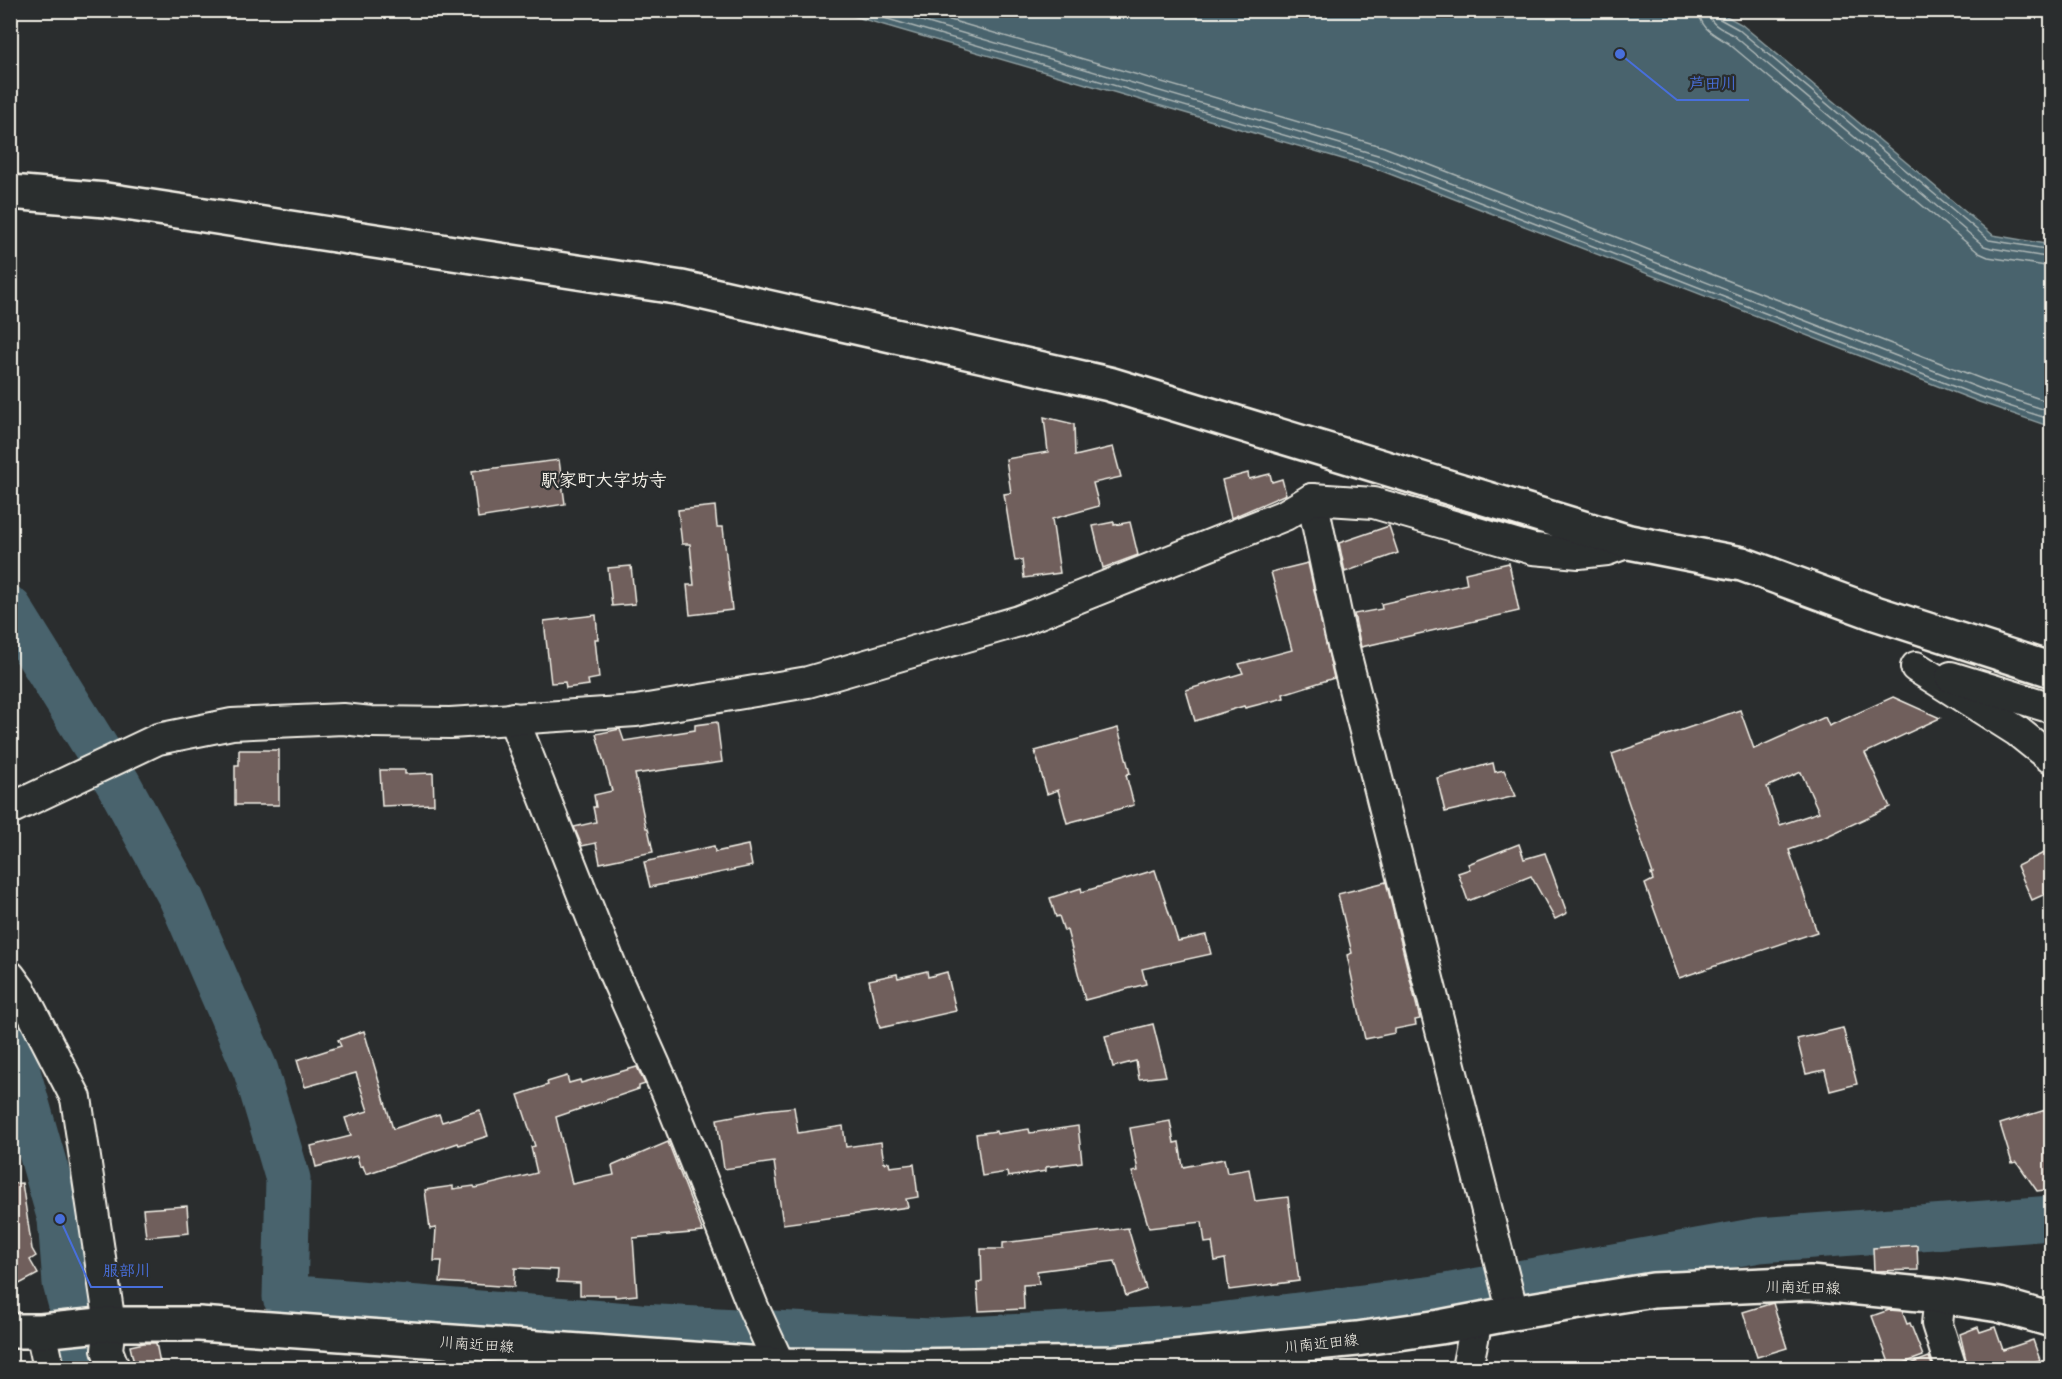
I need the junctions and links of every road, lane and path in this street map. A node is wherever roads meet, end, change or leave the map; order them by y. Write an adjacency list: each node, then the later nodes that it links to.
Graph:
1 (10, 192): 3 (street)
2 (1312, 499): 3 (street); 6 (street); 11 (street)
3 (1629, 542): 4 (street)
4 (2052, 670)
5 (2052, 708): 7 (street)
6 (513, 718): 8 (street); 16 (street)
7 (2052, 759)
8 (10, 809)
9 (10, 976): 14 (street)
10 (1940, 1296): 11 (street, 川南近田線); 13 (street, 川南近田線); 20 (street)
11 (1513, 1313): 12 (street, 川南近田線)
12 (1477, 1320): 16 (street, 川南近田線); 19 (street)
13 (2052, 1320)
14 (102, 1325): 15 (street, 川南近田線); 16 (street, 川南近田線); 18 (street)
15 (34, 1330): 17 (street)
16 (780, 1367)
17 (49, 1368)
18 (114, 1368)
19 (1467, 1368)
20 (1951, 1368)

